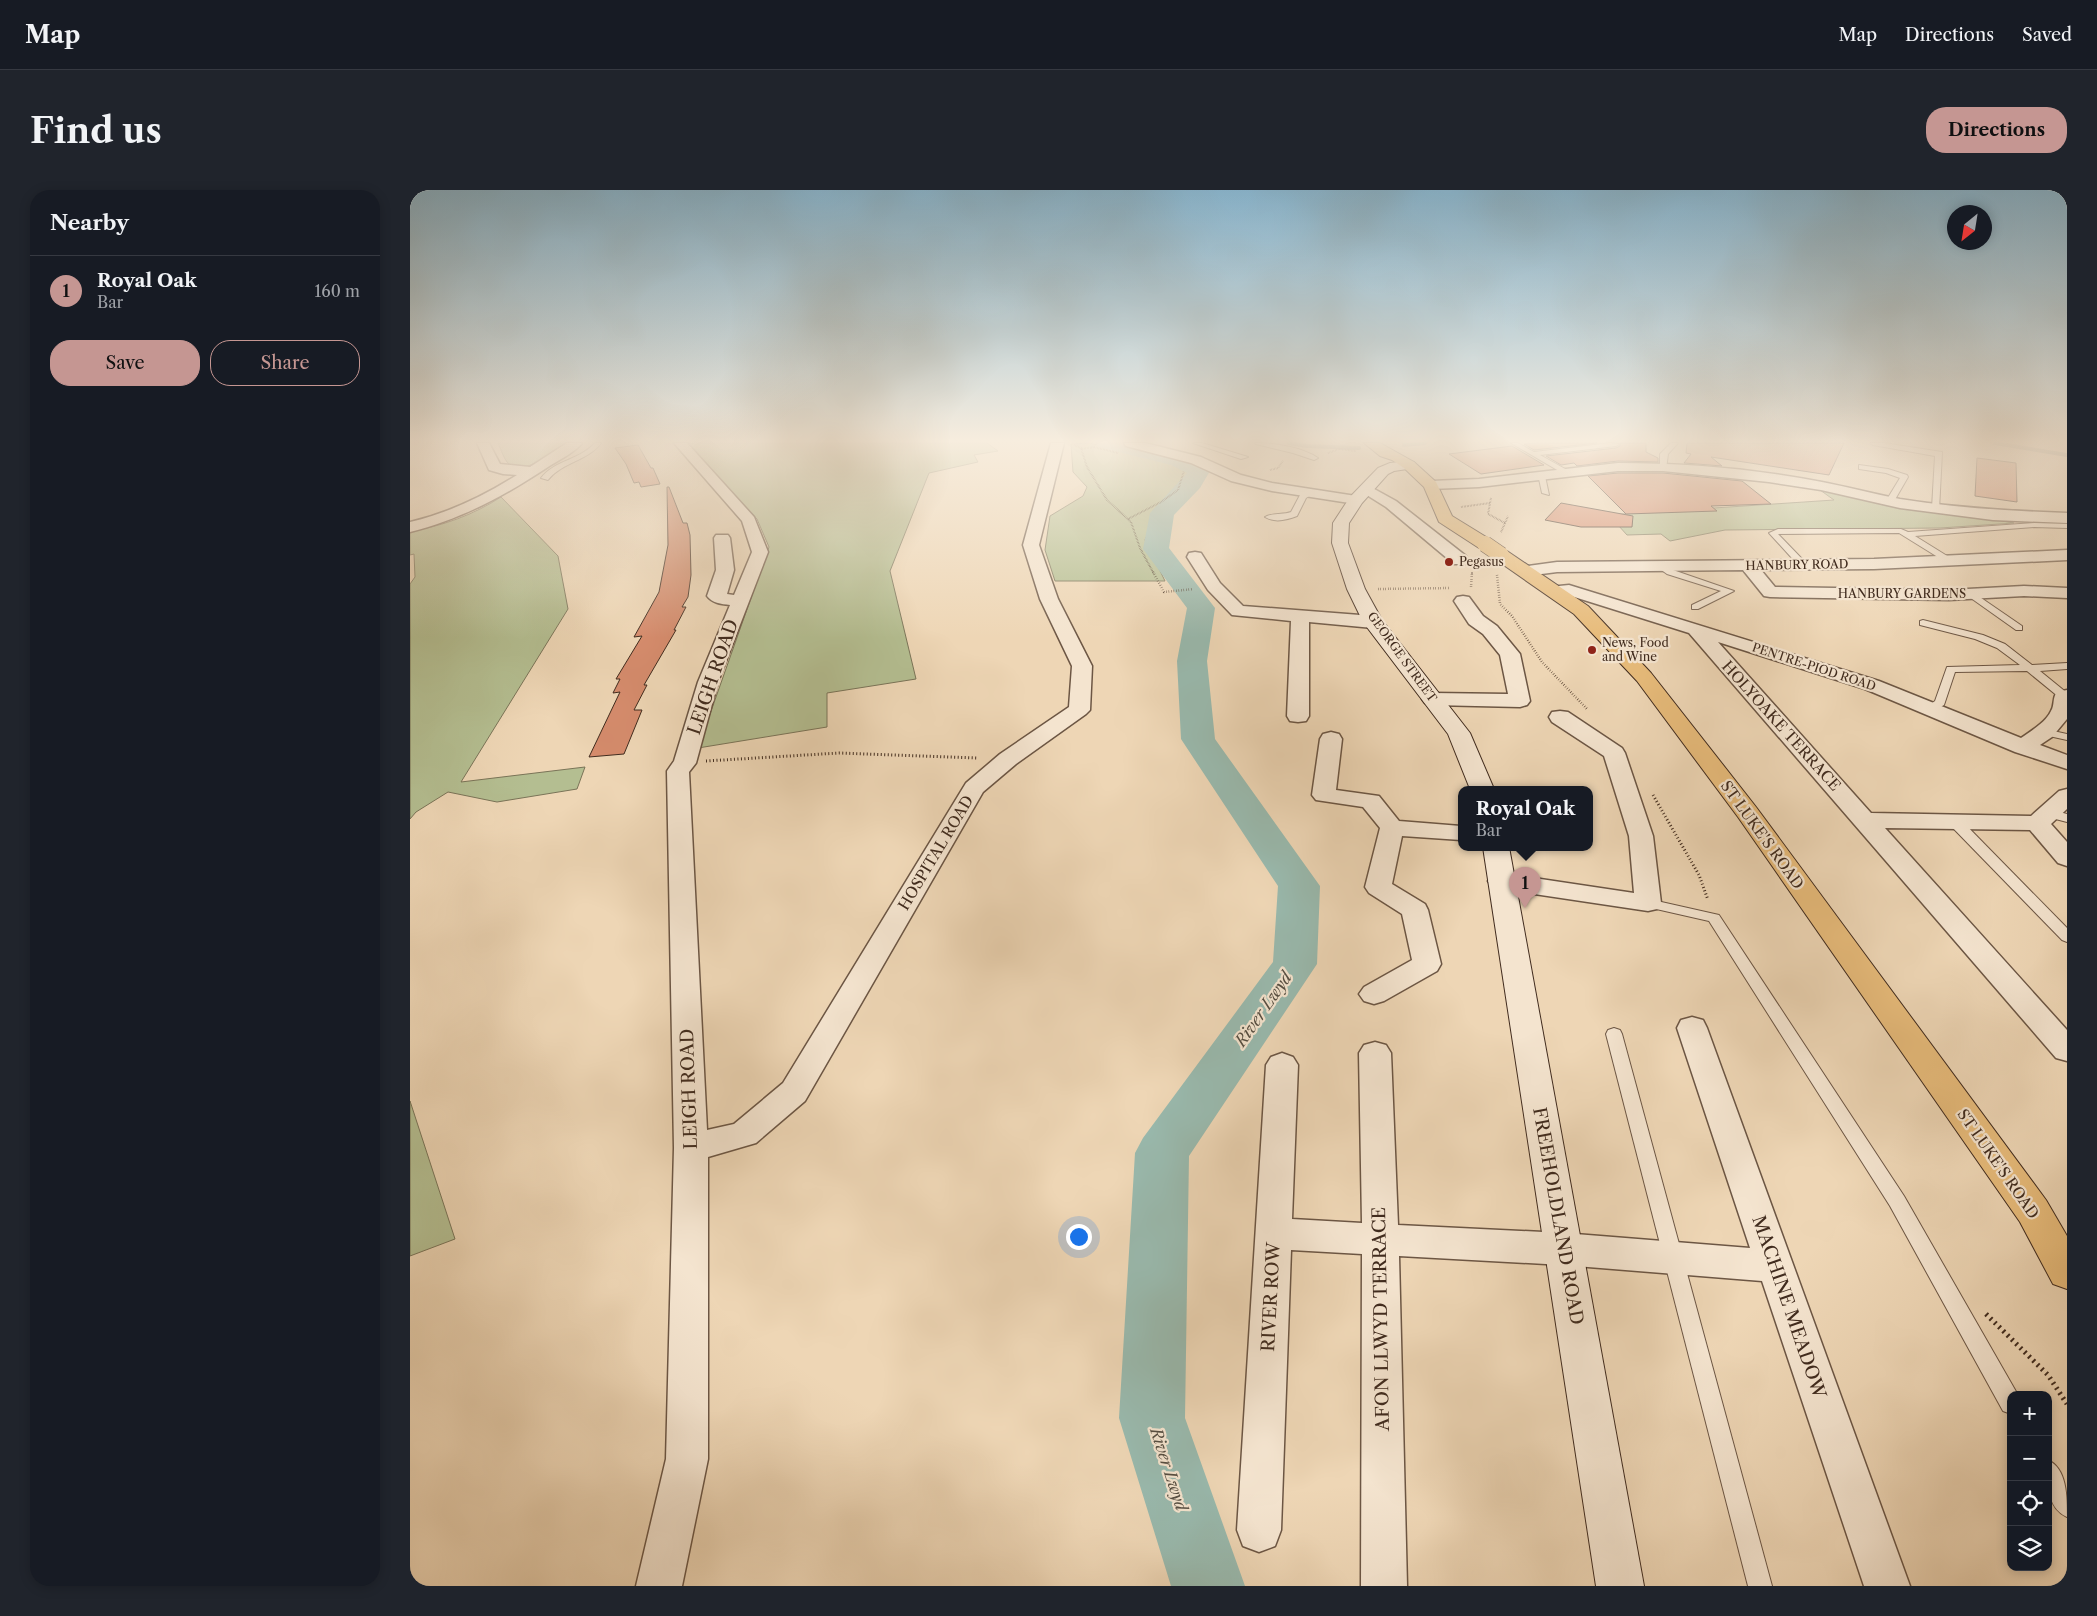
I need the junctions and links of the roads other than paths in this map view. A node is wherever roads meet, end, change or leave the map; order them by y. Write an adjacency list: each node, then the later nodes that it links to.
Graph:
1 (466, 508): 12 (street)
2 (738, 508): 28 (street, LEIGH ROAD)
3 (1042, 508): 64 (street, HOSPITAL ROAD)
4 (1297, 508): 9 (lane)
5 (1352, 508): 31 (main road, GEORGE STREET)
6 (1397, 508): 17 (street)
7 (1441, 508): 22 (main road, ST LUKE'S ROAD)
8 (1937, 508): 10 (street)
9 (1269, 517)
10 (2067, 518)
11 (2067, 526): 13 (lane)
12 (410, 527)
13 (1910, 534): 18 (lane); 20 (lane)
14 (722, 538): 28 (street, LEIGH ROAD)
15 (2067, 555): 18 (street, HANBURY ROAD)
16 (1194, 557): 30 (street)
17 (1460, 560)
18 (1949, 561): 20 (street, HANBURY ROAD)
19 (1748, 566): 20 (street, HANBURY ROAD); 21 (street, HANBURY ROAD); 27 (street, HANBURY GARDENS)
20 (1803, 566)
21 (1665, 569): 22 (street, HANBURY ROAD); 24 (lane); 29 (lane)
22 (1526, 571): 23 (main road, ST LUKE'S ROAD)
23 (1555, 591): 34 (street, PENTRE-PIOD ROAD); 70 (main road, ST LUKE'S ROAD)
24 (1703, 593)
25 (2067, 593): 27 (street, HANBURY GARDENS)
26 (1456, 594): 38 (street)
27 (1971, 594): 33 (lane)
28 (740, 602): 64 (street, LEIGH ROAD)
29 (1695, 607)
30 (1300, 616): 31 (street); 40 (street)
31 (1373, 622): 38 (main road, GEORGE STREET)
32 (1923, 623): 36 (lane)
33 (2019, 628)
34 (1696, 631): 39 (street, PENTRE-PIOD ROAD); 50 (street, HOLYOAKE TERRACE)
35 (2067, 666): 36 (lane)
36 (2030, 668): 37 (lane); 39 (lane)
37 (2065, 696): 42 (street)
38 (1432, 699): 47 (main road, GEORGE STREET)
39 (1931, 708): 45 (street, PENTRE-PIOD ROAD)
40 (1298, 716)
41 (1560, 717): 56 (street)
42 (2044, 732): 43 (lane); 45 (street)
43 (2067, 737)
44 (1331, 739): 52 (street)
45 (2023, 747): 46 (street, PENTRE-PIOD ROAD)
46 (2067, 762)
47 (1481, 786)
48 (2067, 796): 49 (street)
49 (2051, 818): 51 (street); 54 (street)
50 (1866, 820): 51 (street); 61 (street, HOLYOAKE TERRACE)
51 (1955, 822): 57 (lane)
52 (1392, 828): 53 (street); 58 (street)
53 (1458, 833)
54 (2067, 858)
55 (1499, 864): 56 (street); 67 (main road, FREEHOLDLAND ROAD)
56 (1648, 903): 71 (lane)
57 (2067, 936)
58 (1374, 994)
59 (1692, 1028): 69 (street, MACHINE MEADOW)
60 (1614, 1034): 68 (lane)
61 (2067, 1050)
62 (1375, 1053): 66 (street, AFON LLWYD TERRACE)
63 (1282, 1065): 65 (street, RIVER ROW)
64 (691, 1148): 75 (street, LEIGH ROAD)
65 (1274, 1234): 66 (street); 74 (street, RIVER ROW)
66 (1380, 1240): 67 (street); 76 (street, AFON LLWYD TERRACE)
67 (1564, 1249): 68 (street); 77 (main road, FREEHOLDLAND ROAD)
68 (1674, 1258): 69 (street); 78 (lane)
69 (1775, 1266): 79 (street, MACHINE MEADOW)
70 (2067, 1272)
71 (2007, 1397)
72 (2052, 1478): 73 (lane)
73 (2067, 1505)
74 (1259, 1530)
75 (659, 1586)
76 (1384, 1586)
77 (1620, 1586)
78 (1760, 1586)
79 (1887, 1586)

